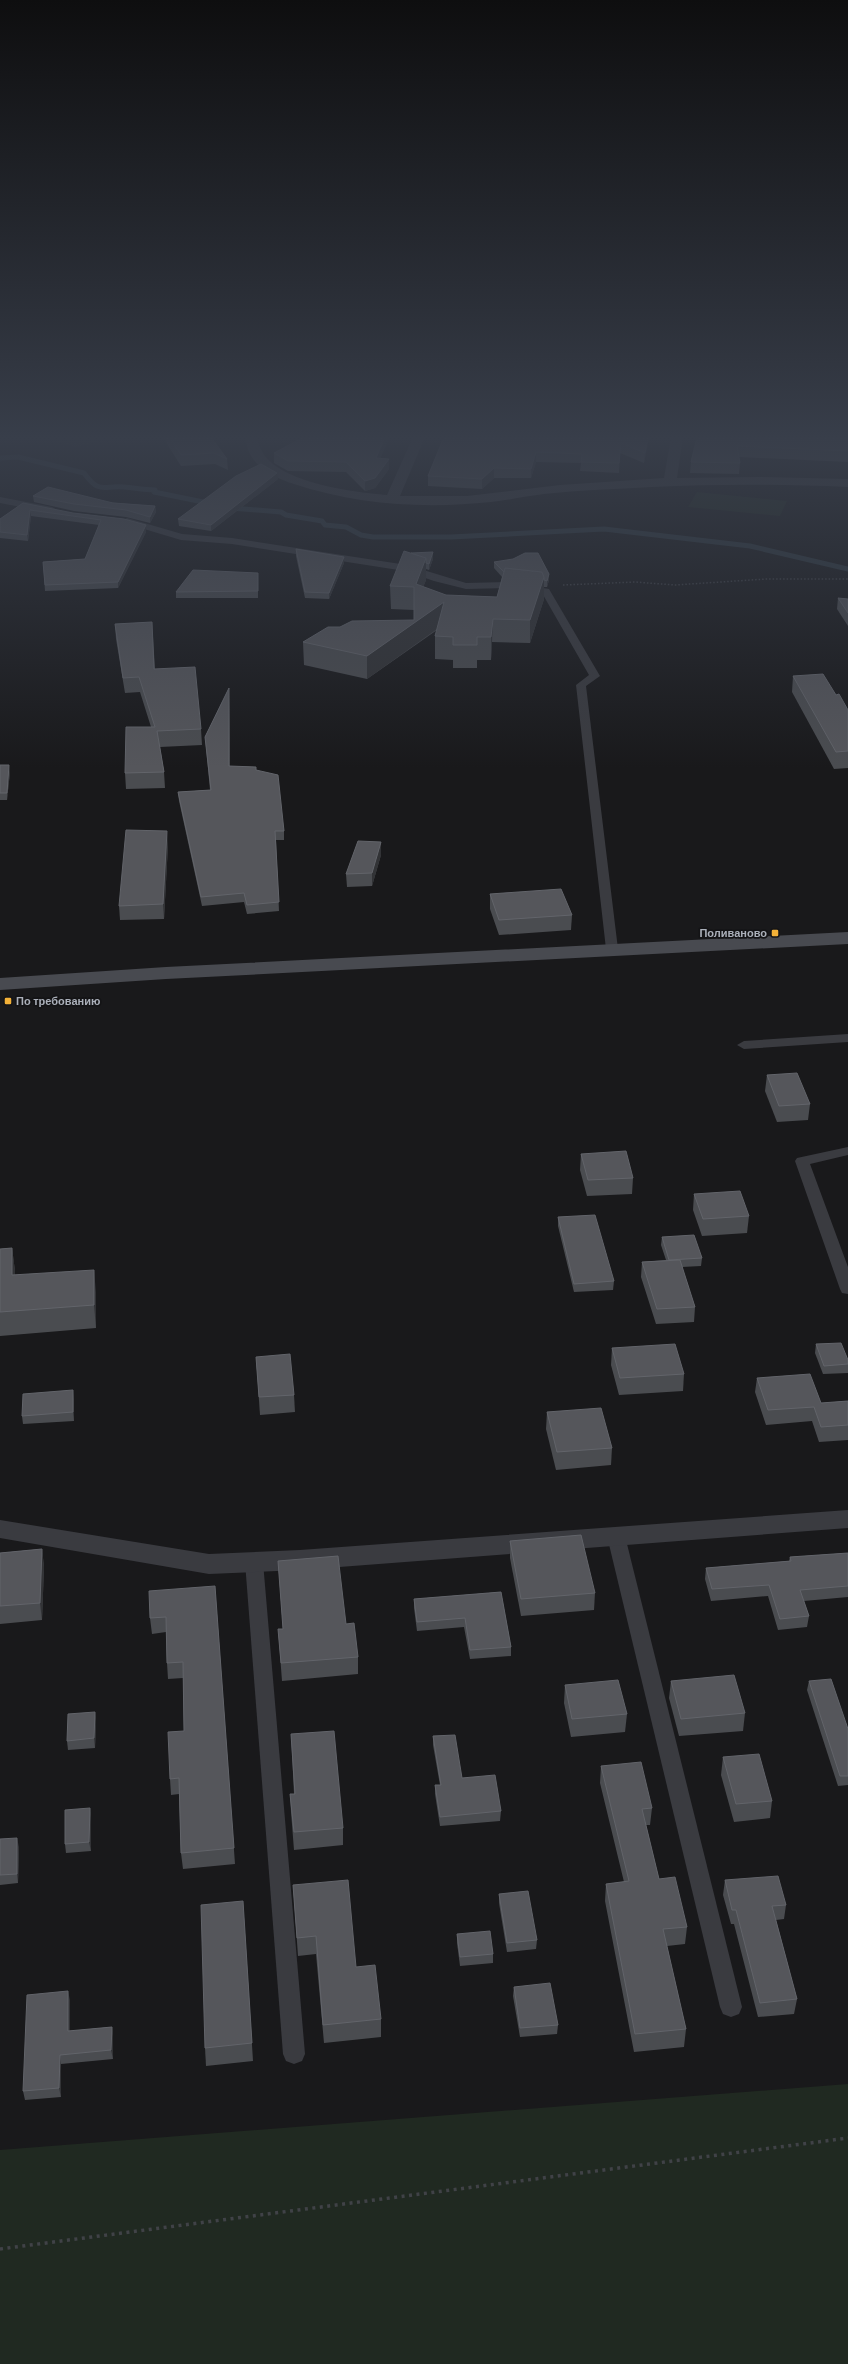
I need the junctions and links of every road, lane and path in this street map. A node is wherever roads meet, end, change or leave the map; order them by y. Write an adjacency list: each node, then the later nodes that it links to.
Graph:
1 (278, 547): 3 (lane)
2 (848, 579): 3 (path)
3 (546, 591): 5 (lane)
4 (848, 938): 5 (street)
5 (612, 949): 6 (street)
6 (0, 984)
7 (848, 1038): 8 (lane)
8 (744, 1045)
9 (848, 1151): 10 (lane)
10 (848, 1289)
11 (848, 1519): 13 (street)
12 (0, 1529): 14 (street)
13 (616, 1536): 14 (street); 15 (lane)
14 (254, 1562): 16 (lane)
15 (731, 2007)
16 (294, 2054)
17 (848, 2138): 18 (path)
18 (0, 2249)

